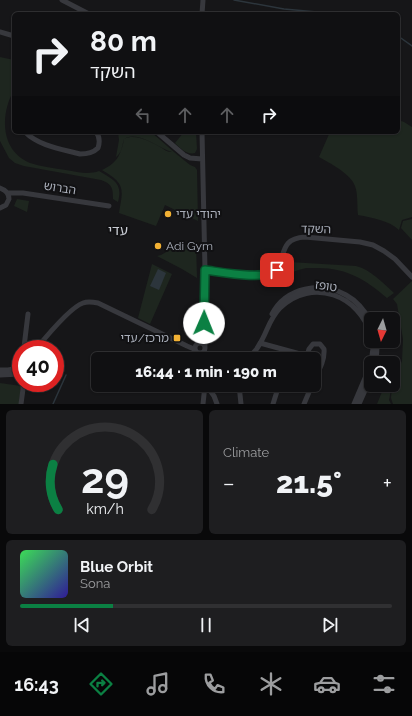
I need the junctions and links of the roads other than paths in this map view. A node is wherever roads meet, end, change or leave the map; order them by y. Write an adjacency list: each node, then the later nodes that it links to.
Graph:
1 (62, 0): 3 (street)
2 (203, 0): 4 (street)
3 (86, 12)
4 (202, 12)
5 (0, 32): 6 (street)
6 (12, 35)
7 (27, 134): 8 (street)
8 (97, 134)
9 (159, 134): 11 (street)
10 (202, 134): 11 (street)
11 (202, 160): 16 (street)
12 (0, 188): 13 (street)
13 (8, 193): 14 (street, הברוש); 15 (street)
14 (109, 206)
15 (0, 208)
16 (205, 270): 17 (street, השקד); 22 (street)
17 (412, 276)
18 (364, 312): 21 (street, טופז)
19 (28, 314): 23 (street)
20 (364, 320): 21 (street, טופז)
21 (270, 322): 25 (street, טופז)
22 (204, 333): 26 (street); 28 (street)
23 (25, 340)
24 (44, 340): 27 (street)
25 (260, 343): 29 (street, טופז); 30 (street)
26 (198, 344): 27 (street); 28 (street); 28 (street)
27 (187, 346): 28 (street)
28 (202, 351)
29 (254, 352)
30 (292, 352)
31 (308, 352): 32 (street)
32 (322, 360)
33 (12, 369): 34 (street)
34 (0, 370)
35 (0, 375): 36 (street)
36 (12, 375)
37 (364, 380): 51 (street)
38 (23, 392): 45 (street)
39 (205, 392): 46 (street)
40 (211, 392): 47 (street)
41 (240, 392): 48 (street)
42 (277, 392): 49 (street)
43 (309, 392): 50 (street)
44 (364, 392): 52 (street)
45 (21, 404)
46 (203, 404)
47 (217, 404)
48 (241, 404)
49 (273, 404)
50 (304, 404)
51 (354, 404)
52 (359, 404)

